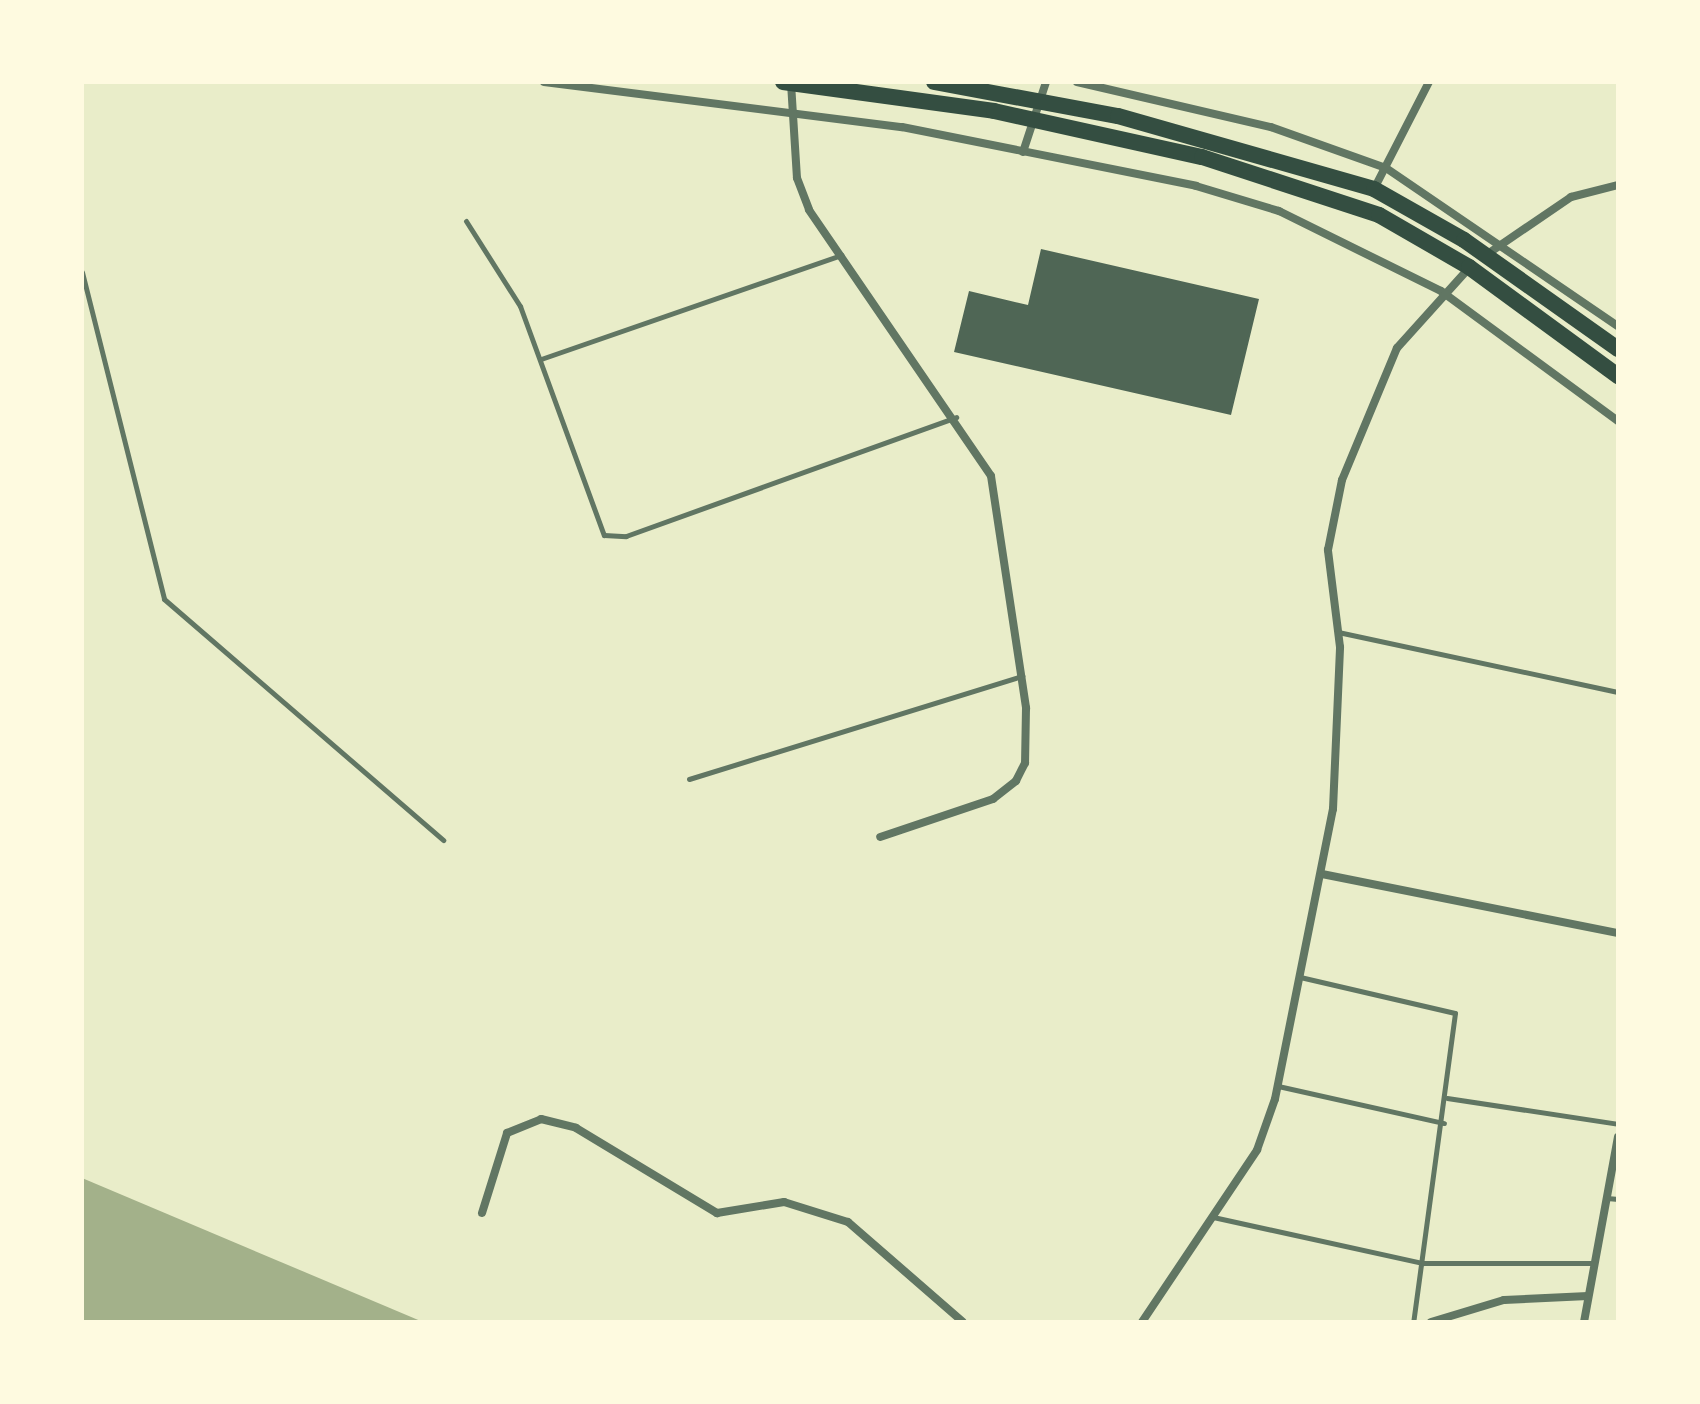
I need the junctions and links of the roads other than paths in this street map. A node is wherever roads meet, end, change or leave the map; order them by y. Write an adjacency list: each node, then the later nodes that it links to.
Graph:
1 (544, 82): 8 (street)
2 (783, 82): 3 (main road)
3 (791, 82): 8 (street); 9 (main road)
4 (934, 82): 7 (main road)
5 (1077, 82): 11 (street)
6 (1429, 82): 11 (street)
7 (1044, 90): 9 (street); 13 (main road)
8 (791, 111): 10 (street); 16 (street)
9 (1034, 120): 10 (street); 18 (main road)
10 (1023, 152): 20 (street)
11 (1386, 168): 13 (street); 15 (street)
12 (1618, 185): 15 (street)
13 (1374, 189): 17 (main road)
14 (466, 221): 23 (lane)
15 (1501, 245): 17 (street); 21 (street)
16 (842, 254): 23 (lane); 25 (street)
17 (1486, 256): 18 (street); 22 (main road)
18 (1469, 267): 20 (street); 24 (main road)
19 (82, 272): 32 (lane)
20 (1441, 291): 26 (street); 27 (street)
21 (1618, 326)
22 (1618, 349)
23 (540, 359): 25 (lane)
24 (1618, 376)
25 (956, 417): 28 (street)
26 (1618, 421)
27 (1338, 632): 29 (lane); 33 (street)
28 (1022, 676): 30 (lane); 31 (street)
29 (1618, 692)
30 (689, 779)
31 (880, 837)
32 (443, 840)
33 (1322, 874): 34 (street); 35 (street)
34 (1618, 933)
35 (1300, 977): 36 (street); 37 (lane)
36 (1278, 1086): 38 (lane); 44 (street)
37 (1447, 1098): 38 (lane); 39 (lane)
38 (1444, 1123): 45 (lane)
39 (1618, 1124)
40 (1618, 1137): 41 (street)
41 (1607, 1198): 42 (lane); 46 (street)
42 (1618, 1199)
43 (482, 1213): 48 (street)
44 (1212, 1217): 45 (lane); 49 (street)
45 (1423, 1263): 46 (lane); 50 (lane)
46 (1595, 1263): 47 (street)
47 (1588, 1296): 51 (street); 52 (street)
48 (963, 1322)
49 (1142, 1322)
50 (1413, 1322)
51 (1431, 1322)
52 (1584, 1322)

